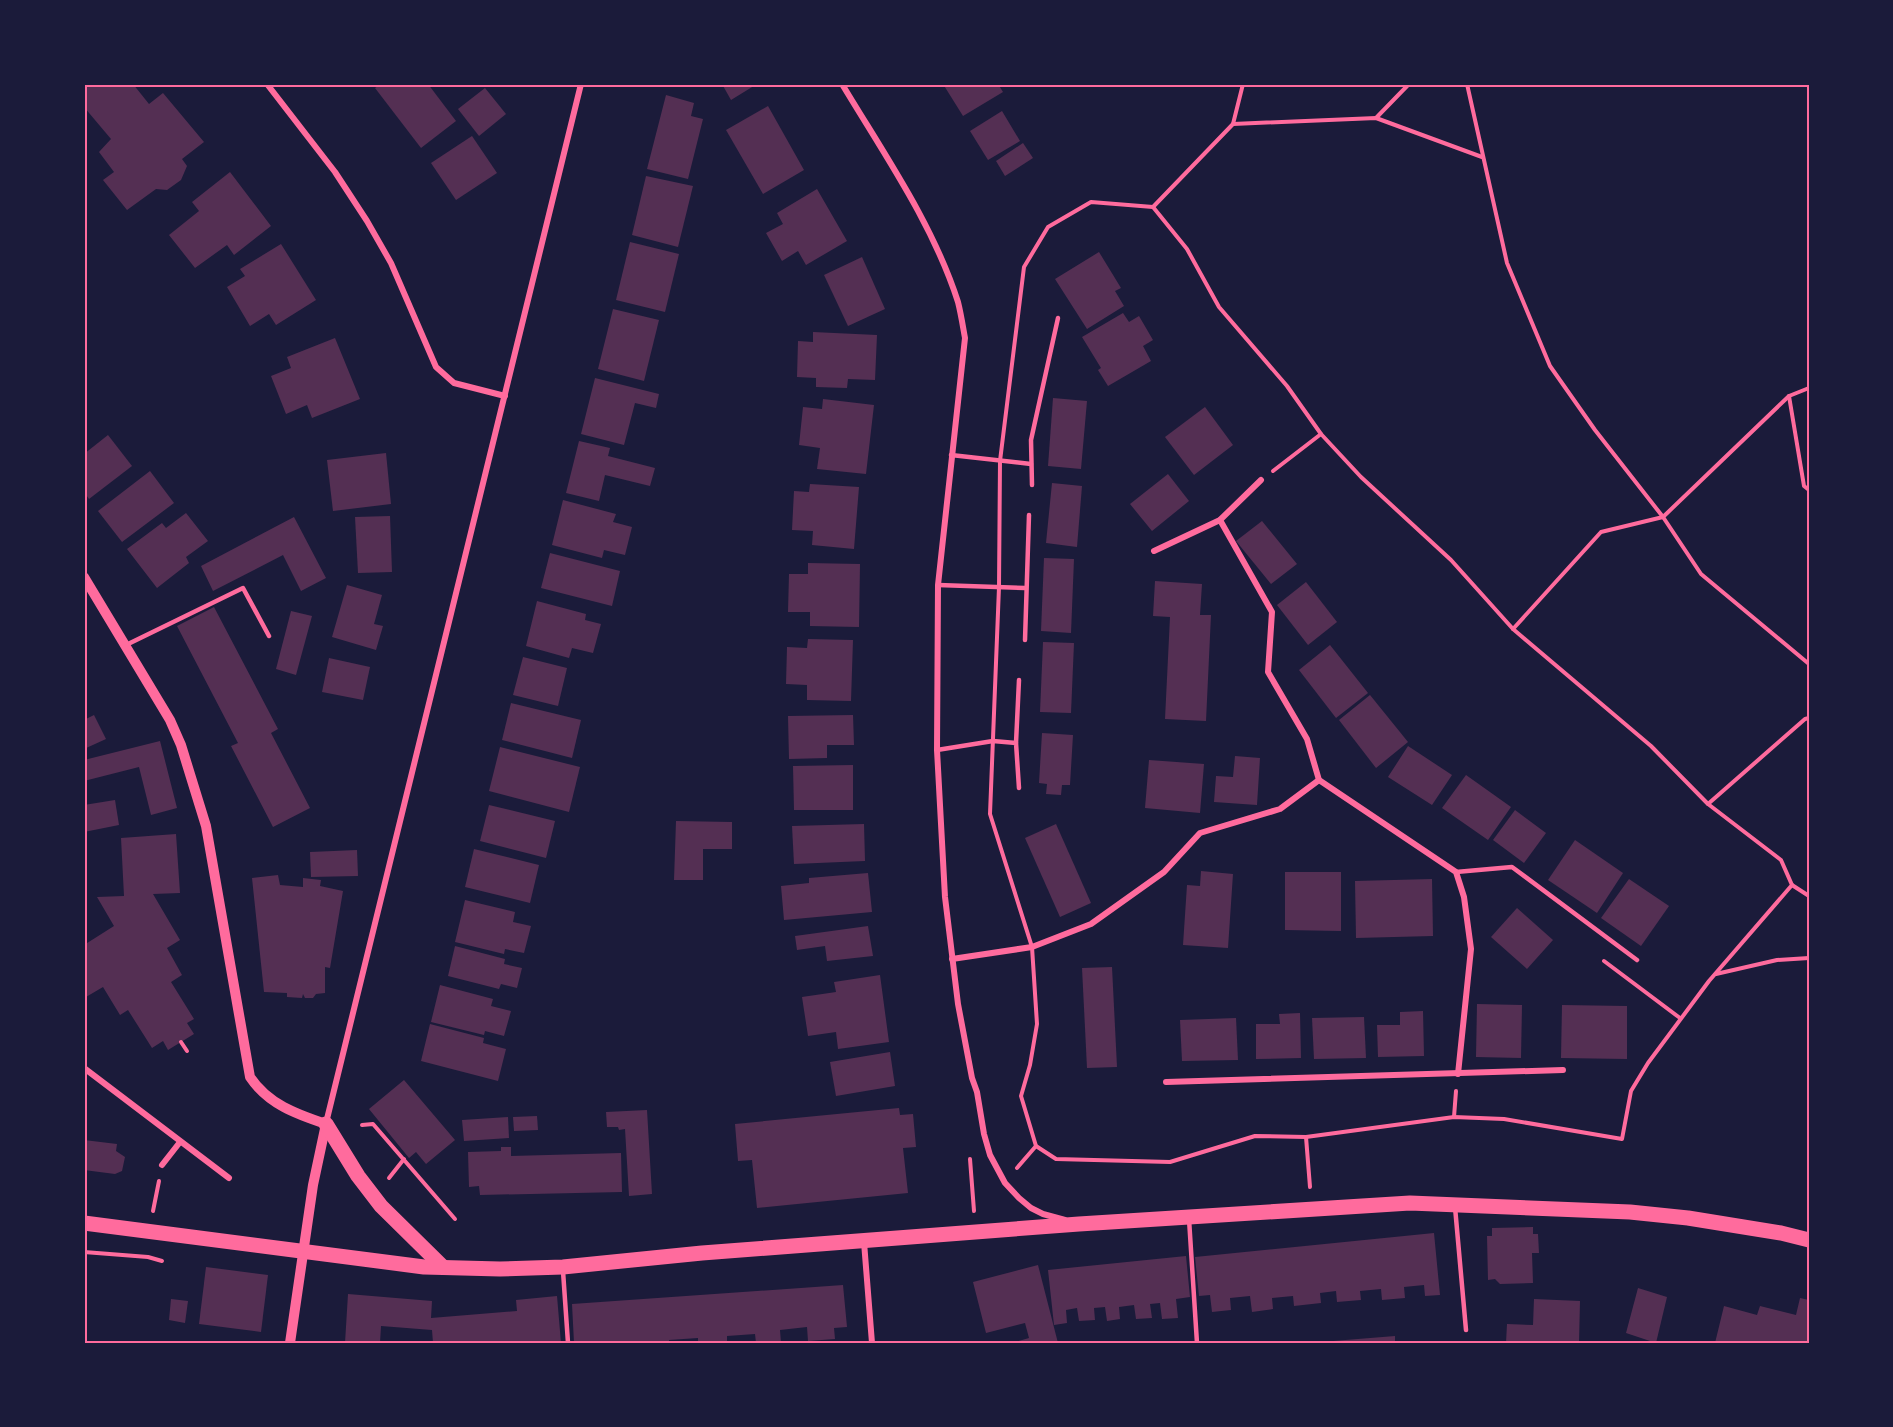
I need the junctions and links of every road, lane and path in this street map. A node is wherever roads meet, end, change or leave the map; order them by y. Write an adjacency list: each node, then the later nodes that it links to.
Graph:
1 (267, 84): 13 (street)
2 (581, 84): 13 (street)
3 (842, 84): 16 (street)
4 (1243, 84): 8 (path)
5 (1409, 84): 7 (path)
6 (1467, 84): 9 (path)
7 (1376, 118): 8 (path); 9 (path)
8 (1233, 124): 10 (path)
9 (1483, 157): 22 (path)
10 (1153, 207)
11 (1058, 318): 17 (lane)
12 (1809, 388): 14 (path)
13 (505, 396): 56 (street)
14 (1790, 396): 20 (path); 22 (path)
15 (1321, 434): 18 (path)
16 (951, 455): 17 (lane); 26 (street)
17 (1031, 464): 19 (lane)
18 (1261, 480): 23 (street)
19 (1032, 484)
20 (1809, 490)
21 (1029, 515): 27 (lane)
22 (1663, 517): 28 (path); 32 (path)
23 (1220, 520): 24 (street); 37 (street)
24 (1154, 551)
25 (84, 577): 31 (street)
26 (938, 585): 27 (lane); 36 (street)
27 (1025, 588): 30 (lane)
28 (1513, 629)
29 (269, 636): 31 (lane)
30 (1025, 640)
31 (126, 645): 56 (street)
32 (1809, 664)
33 (1019, 680): 35 (lane)
34 (1809, 718): 39 (path)
35 (1016, 743): 36 (lane); 38 (lane)
36 (937, 750): 45 (street)
37 (1318, 780): 40 (street); 45 (street)
38 (1019, 788)
39 (1708, 804)
40 (1456, 872): 46 (lane); 53 (street)
41 (1792, 885): 42 (path)
42 (1809, 896)
43 (1595, 954): 48 (path)
44 (1809, 958): 47 (path)
45 (952, 959): 65 (street)
46 (1637, 960)
47 (1715, 974)
48 (1680, 1018)
49 (181, 1042): 50 (path)
50 (187, 1051)
51 (84, 1068): 59 (street)
52 (1563, 1071): 53 (street)
53 (1458, 1074): 54 (street); 55 (path)
54 (1166, 1082)
55 (1454, 1117)
56 (326, 1124): 75 (street); 78 (main road)
57 (362, 1125): 61 (path)
58 (1306, 1137): 67 (path)
59 (180, 1142): 62 (street); 63 (street)
60 (1036, 1146): 65 (path)
61 (404, 1159): 64 (path); 69 (path)
62 (162, 1165): 72 (path)
63 (229, 1178)
64 (385, 1182)
65 (1005, 1183): 71 (street)
66 (1455, 1204): 67 (main road); 73 (main road); 80 (lane)
67 (1312, 1208): 68 (main road)
68 (1188, 1216): 71 (main road); 84 (lane)
69 (454, 1219)
70 (84, 1222): 72 (main road)
71 (1079, 1224): 74 (main road)
72 (150, 1231): 75 (main road)
73 (1809, 1240)
74 (864, 1242): 79 (main road); 83 (street)
75 (305, 1250): 78 (main road); 81 (street)
76 (84, 1252): 77 (path)
77 (162, 1261)
78 (442, 1267): 79 (main road)
79 (563, 1268): 82 (lane)
80 (1466, 1330)
81 (290, 1343)
82 (568, 1343)
83 (872, 1343)
84 (1197, 1343)

